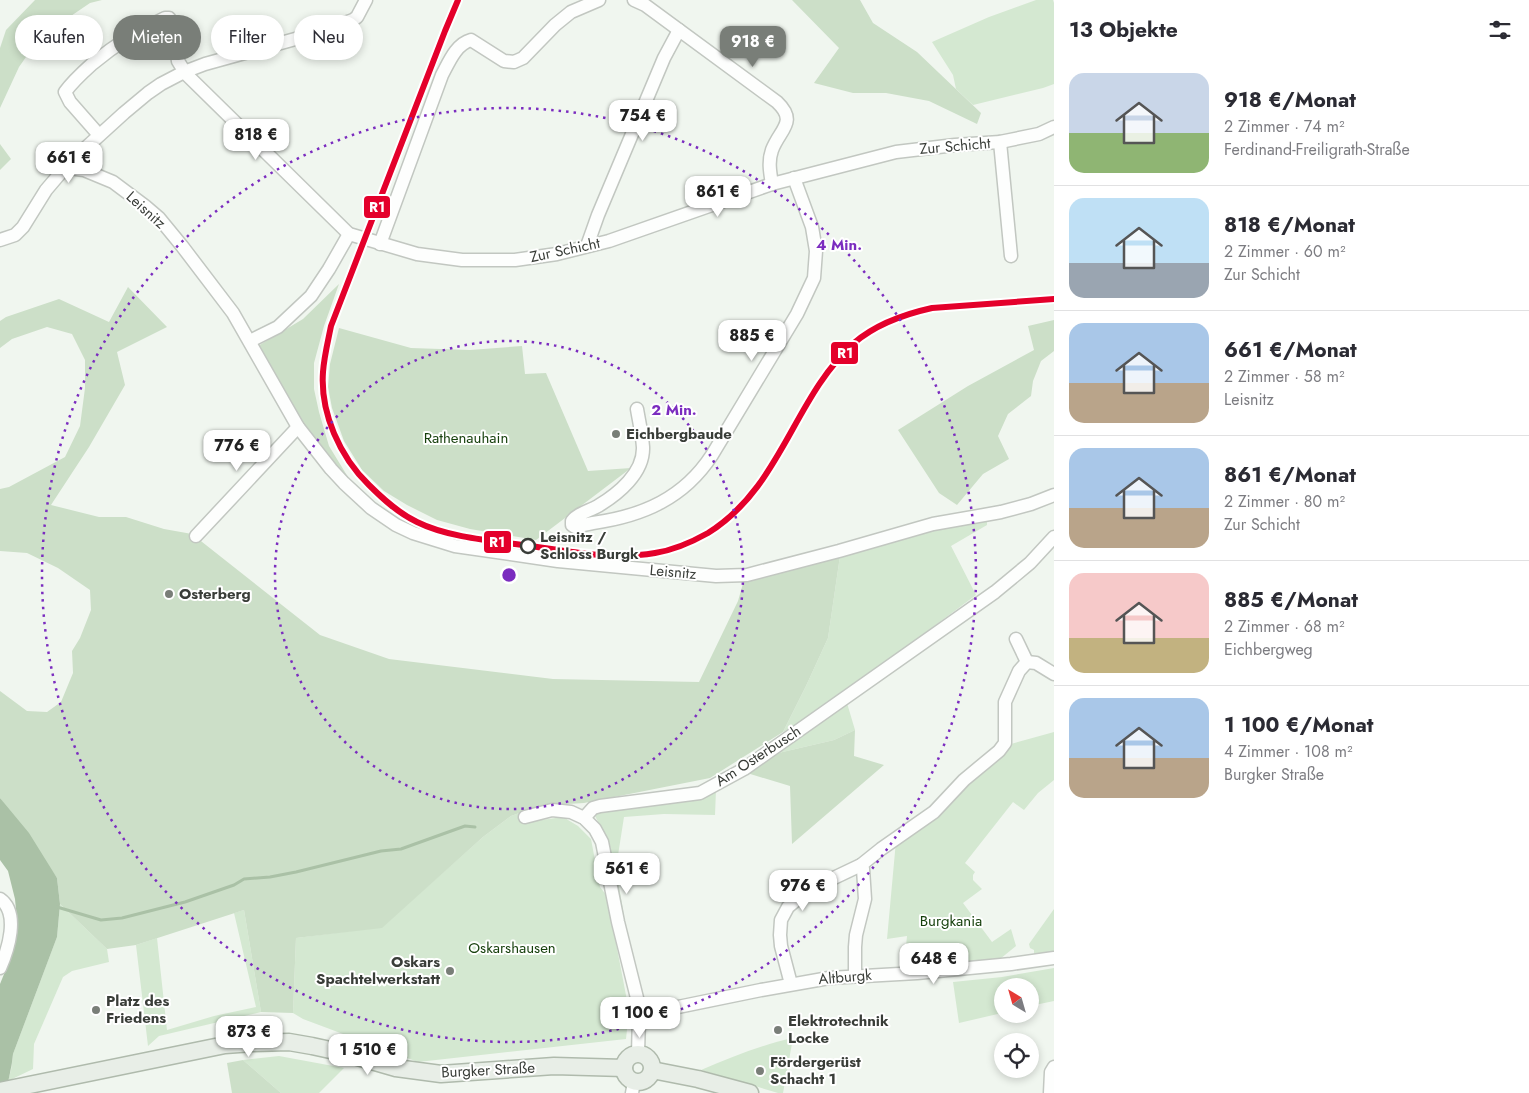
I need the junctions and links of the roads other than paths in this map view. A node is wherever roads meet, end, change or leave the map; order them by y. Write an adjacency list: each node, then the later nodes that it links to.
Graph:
1 (366, 0): 5 (street)
2 (599, 0): 14 (street)
3 (634, 0): 4 (street)
4 (678, 30): 11 (street); 15 (street)
5 (184, 72): 7 (street); 7 (street); 12 (street, Zur Schicht)
6 (1054, 127): 8 (street, Zur Schicht)
7 (99, 136): 9 (street)
8 (1000, 142): 10 (street, Zur Schicht); 16 (street, Zur Schicht)
9 (69, 164): 13 (street); 17 (street, Leisnitz)
10 (794, 178): 11 (street, Zur Schicht); 18 (street)
11 (772, 184): 15 (street, Zur Schicht)
12 (349, 234): 14 (street, Zur Schicht); 17 (street)
13 (0, 240)
14 (380, 244): 15 (street, Zur Schicht)
15 (587, 246)
16 (1011, 256)
17 (250, 341): 19 (street, Leisnitz)
18 (637, 409)
19 (298, 427): 20 (street, Leisnitz); 21 (street)
20 (1054, 495)
21 (196, 536)
22 (1054, 537): 27 (street, Am Osterbusch)
23 (1016, 639): 24 (street)
24 (1027, 662): 25 (street); 28 (street)
25 (1054, 674)
26 (525, 817): 27 (street)
27 (584, 818): 34 (street)
28 (861, 865): 32 (street); 33 (street)
29 (0, 899): 31 (street)
30 (1054, 958): 32 (street, Altburgk)
31 (0, 968)
32 (855, 975): 33 (street, Altburgk)
33 (791, 984): 34 (street, Altburgk)
34 (639, 1015): 35 (street)
35 (638, 1054): 37 (main road); 38 (main road)
36 (1054, 1067): 42 (street)
37 (624, 1068): 39 (main road); 40 (main road, Burgker Straße)
38 (652, 1070): 39 (main road); 41 (main road)
39 (633, 1088)
40 (10, 1090)
41 (750, 1093)
42 (1050, 1093)

